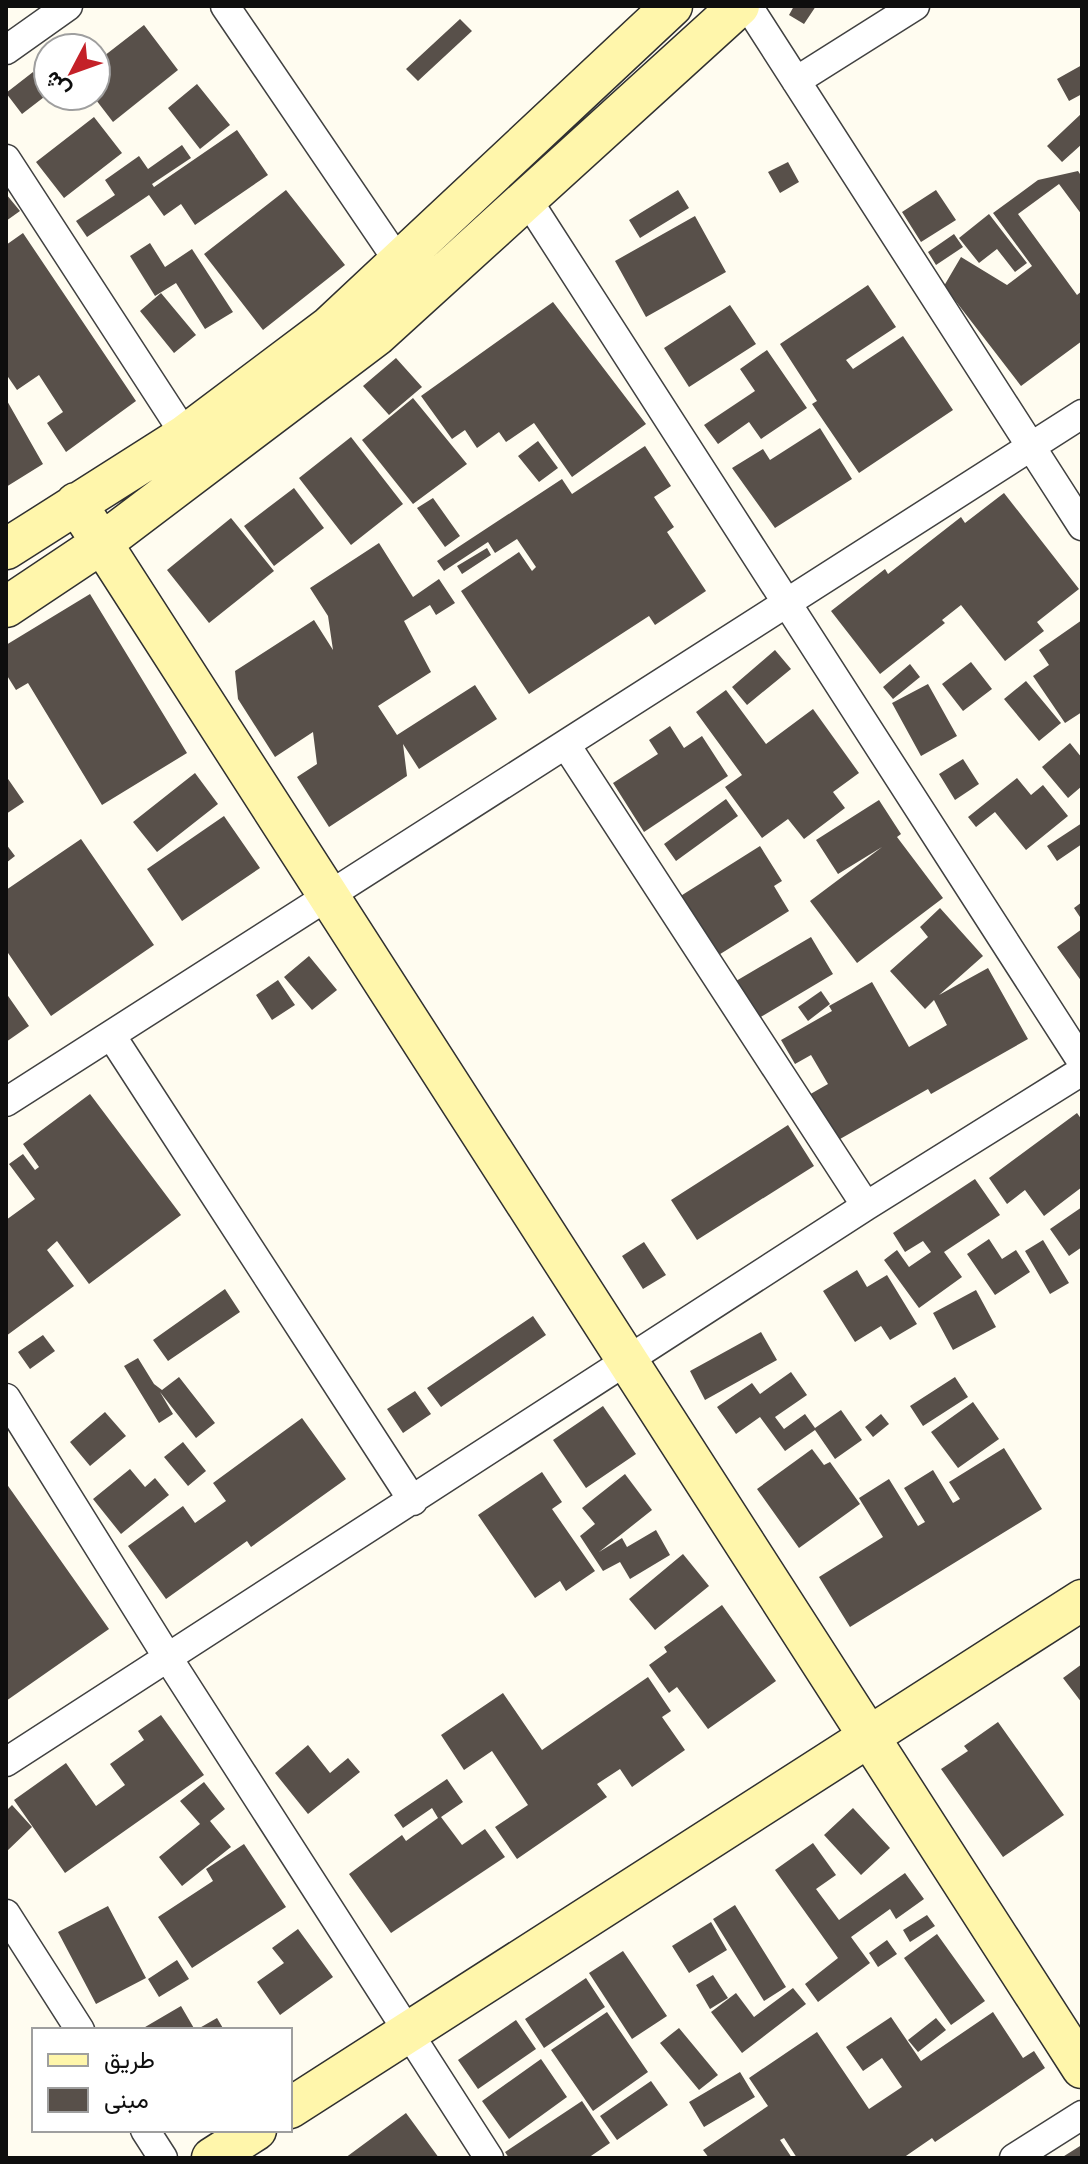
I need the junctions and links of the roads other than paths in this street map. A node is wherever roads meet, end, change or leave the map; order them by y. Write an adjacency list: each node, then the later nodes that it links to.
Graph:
1 (68, 6): 7 (street)
2 (225, 6): 11 (street)
3 (672, 6): 11 (street)
4 (739, 6): 10 (street)
5 (748, 6): 8 (street)
6 (915, 6): 8 (street)
7 (6, 50)
8 (796, 81): 14 (street)
9 (6, 159): 15 (street)
10 (527, 199): 12 (street); 20 (street)
11 (399, 261): 12 (street); 15 (street)
12 (420, 295): 15 (street)
13 (1082, 414): 14 (street)
14 (1031, 447): 17 (street); 20 (street)
15 (195, 450): 16 (street); 18 (street)
16 (76, 503): 18 (street); 19 (street)
17 (1082, 526)
18 (102, 543): 21 (street); 23 (street)
19 (6, 549)
20 (787, 603): 22 (street); 25 (street)
21 (6, 607)
22 (566, 745): 23 (street); 28 (street)
23 (329, 897): 24 (street); 29 (street)
24 (111, 1035): 27 (street); 31 (street)
25 (1082, 1062)
26 (1082, 1071): 28 (street)
27 (6, 1102)
28 (866, 1206): 29 (street)
29 (629, 1362): 31 (street); 34 (street)
30 (6, 1398): 33 (street)
31 (413, 1501): 33 (street)
32 (1082, 1600): 34 (street)
33 (168, 1658): 35 (street); 38 (street)
34 (869, 1737): 38 (street); 39 (street)
35 (6, 1762)
36 (6, 1914): 37 (street)
37 (79, 2028)
38 (409, 2032): 40 (street); 46 (street)
39 (1082, 2068)
40 (292, 2107)
41 (1082, 2115): 47 (street)
42 (146, 2132): 44 (street)
43 (253, 2132): 45 (street)
44 (163, 2158)
45 (212, 2158)
46 (489, 2158)
47 (1014, 2158)

